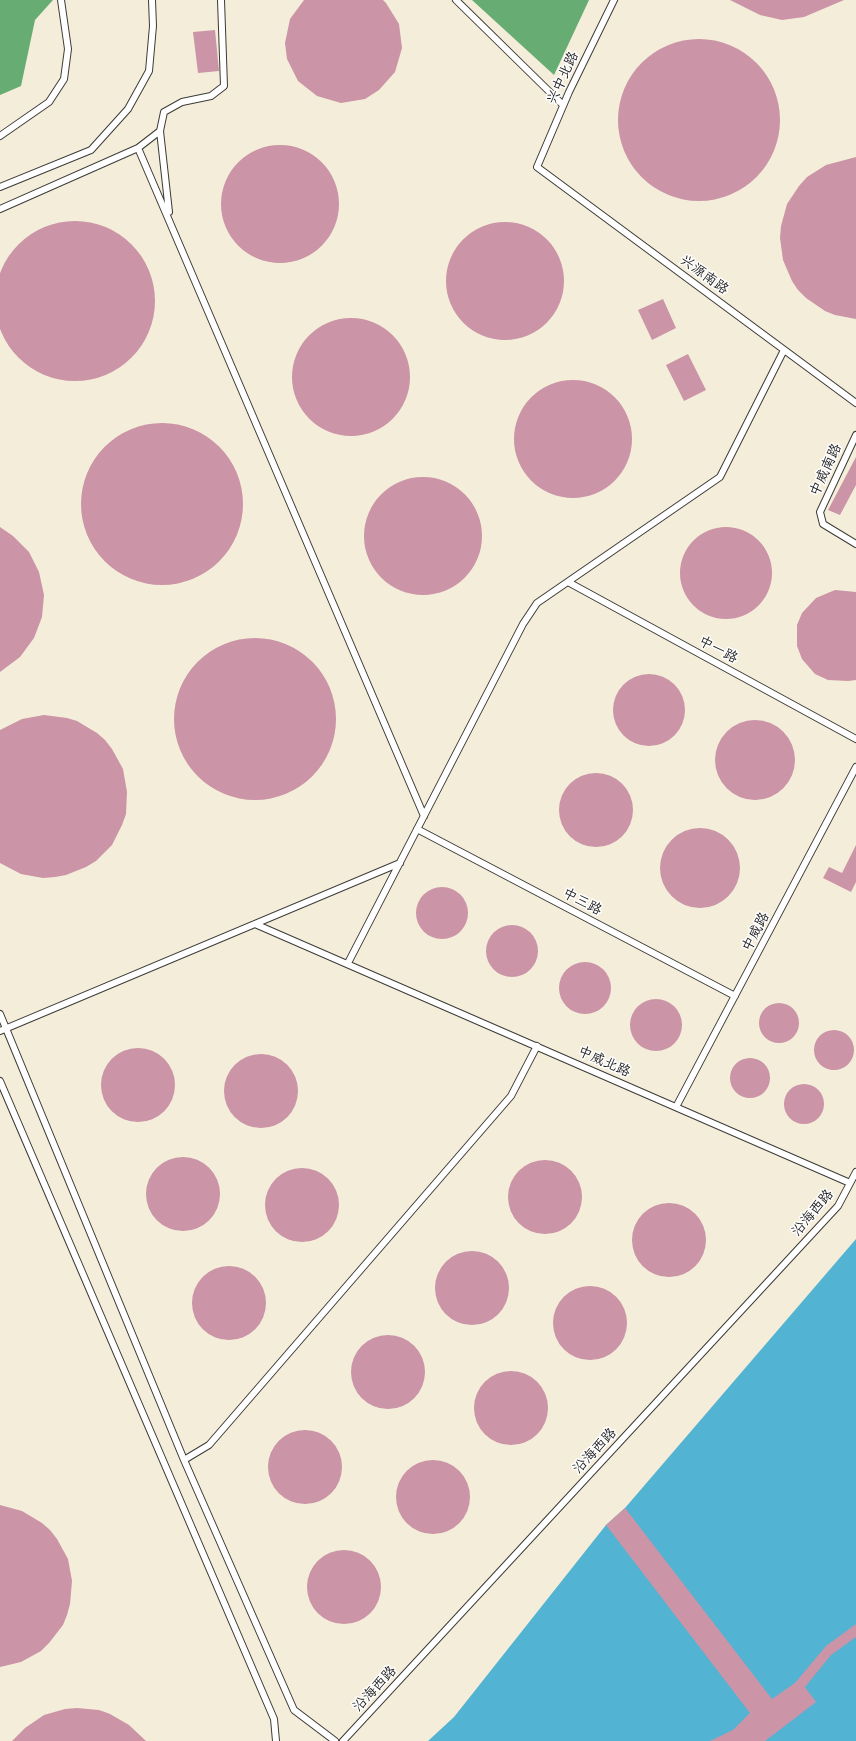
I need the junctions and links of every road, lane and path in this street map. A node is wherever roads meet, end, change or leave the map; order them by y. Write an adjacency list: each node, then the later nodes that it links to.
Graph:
1 (61, 0): 8 (lane)
2 (152, 0): 11 (lane)
3 (221, 0): 7 (lane)
4 (456, 0): 6 (lane)
5 (614, 0): 6 (lane, 兴中北路)
6 (563, 106): 10 (lane, 兴中北路)
7 (160, 131): 9 (lane); 13 (lane)
8 (0, 136)
9 (138, 148): 12 (lane); 13 (lane)
10 (538, 167): 14 (lane, 兴源南路)
11 (0, 187)
12 (0, 209)
13 (169, 218): 21 (lane)
14 (784, 350): 15 (lane, 兴源南路); 18 (lane)
15 (856, 403)
16 (856, 435): 17 (lane, 中威南路)
17 (856, 544)
18 (568, 582): 19 (lane, 中一路); 21 (lane)
19 (856, 739)
20 (856, 767): 26 (lane, 中威路)
21 (424, 816): 22 (lane)
22 (417, 829): 23 (lane); 26 (lane, 中三路)
23 (400, 863): 24 (lane); 25 (lane)
24 (255, 924): 25 (lane, 中威北路); 28 (lane)
25 (348, 963): 29 (lane, 中威北路)
26 (735, 996): 31 (lane, 中威路)
27 (0, 1014): 28 (lane)
28 (3, 1029): 34 (lane)
29 (537, 1046): 31 (lane, 中威北路); 34 (lane)
30 (0, 1081): 35 (lane)
31 (676, 1107): 33 (lane, 中威北路)
32 (856, 1172): 33 (lane, 沿海西路)
33 (850, 1183): 37 (lane, 沿海西路)
34 (184, 1460): 36 (lane)
35 (276, 1741)
36 (336, 1741)
37 (343, 1741)

